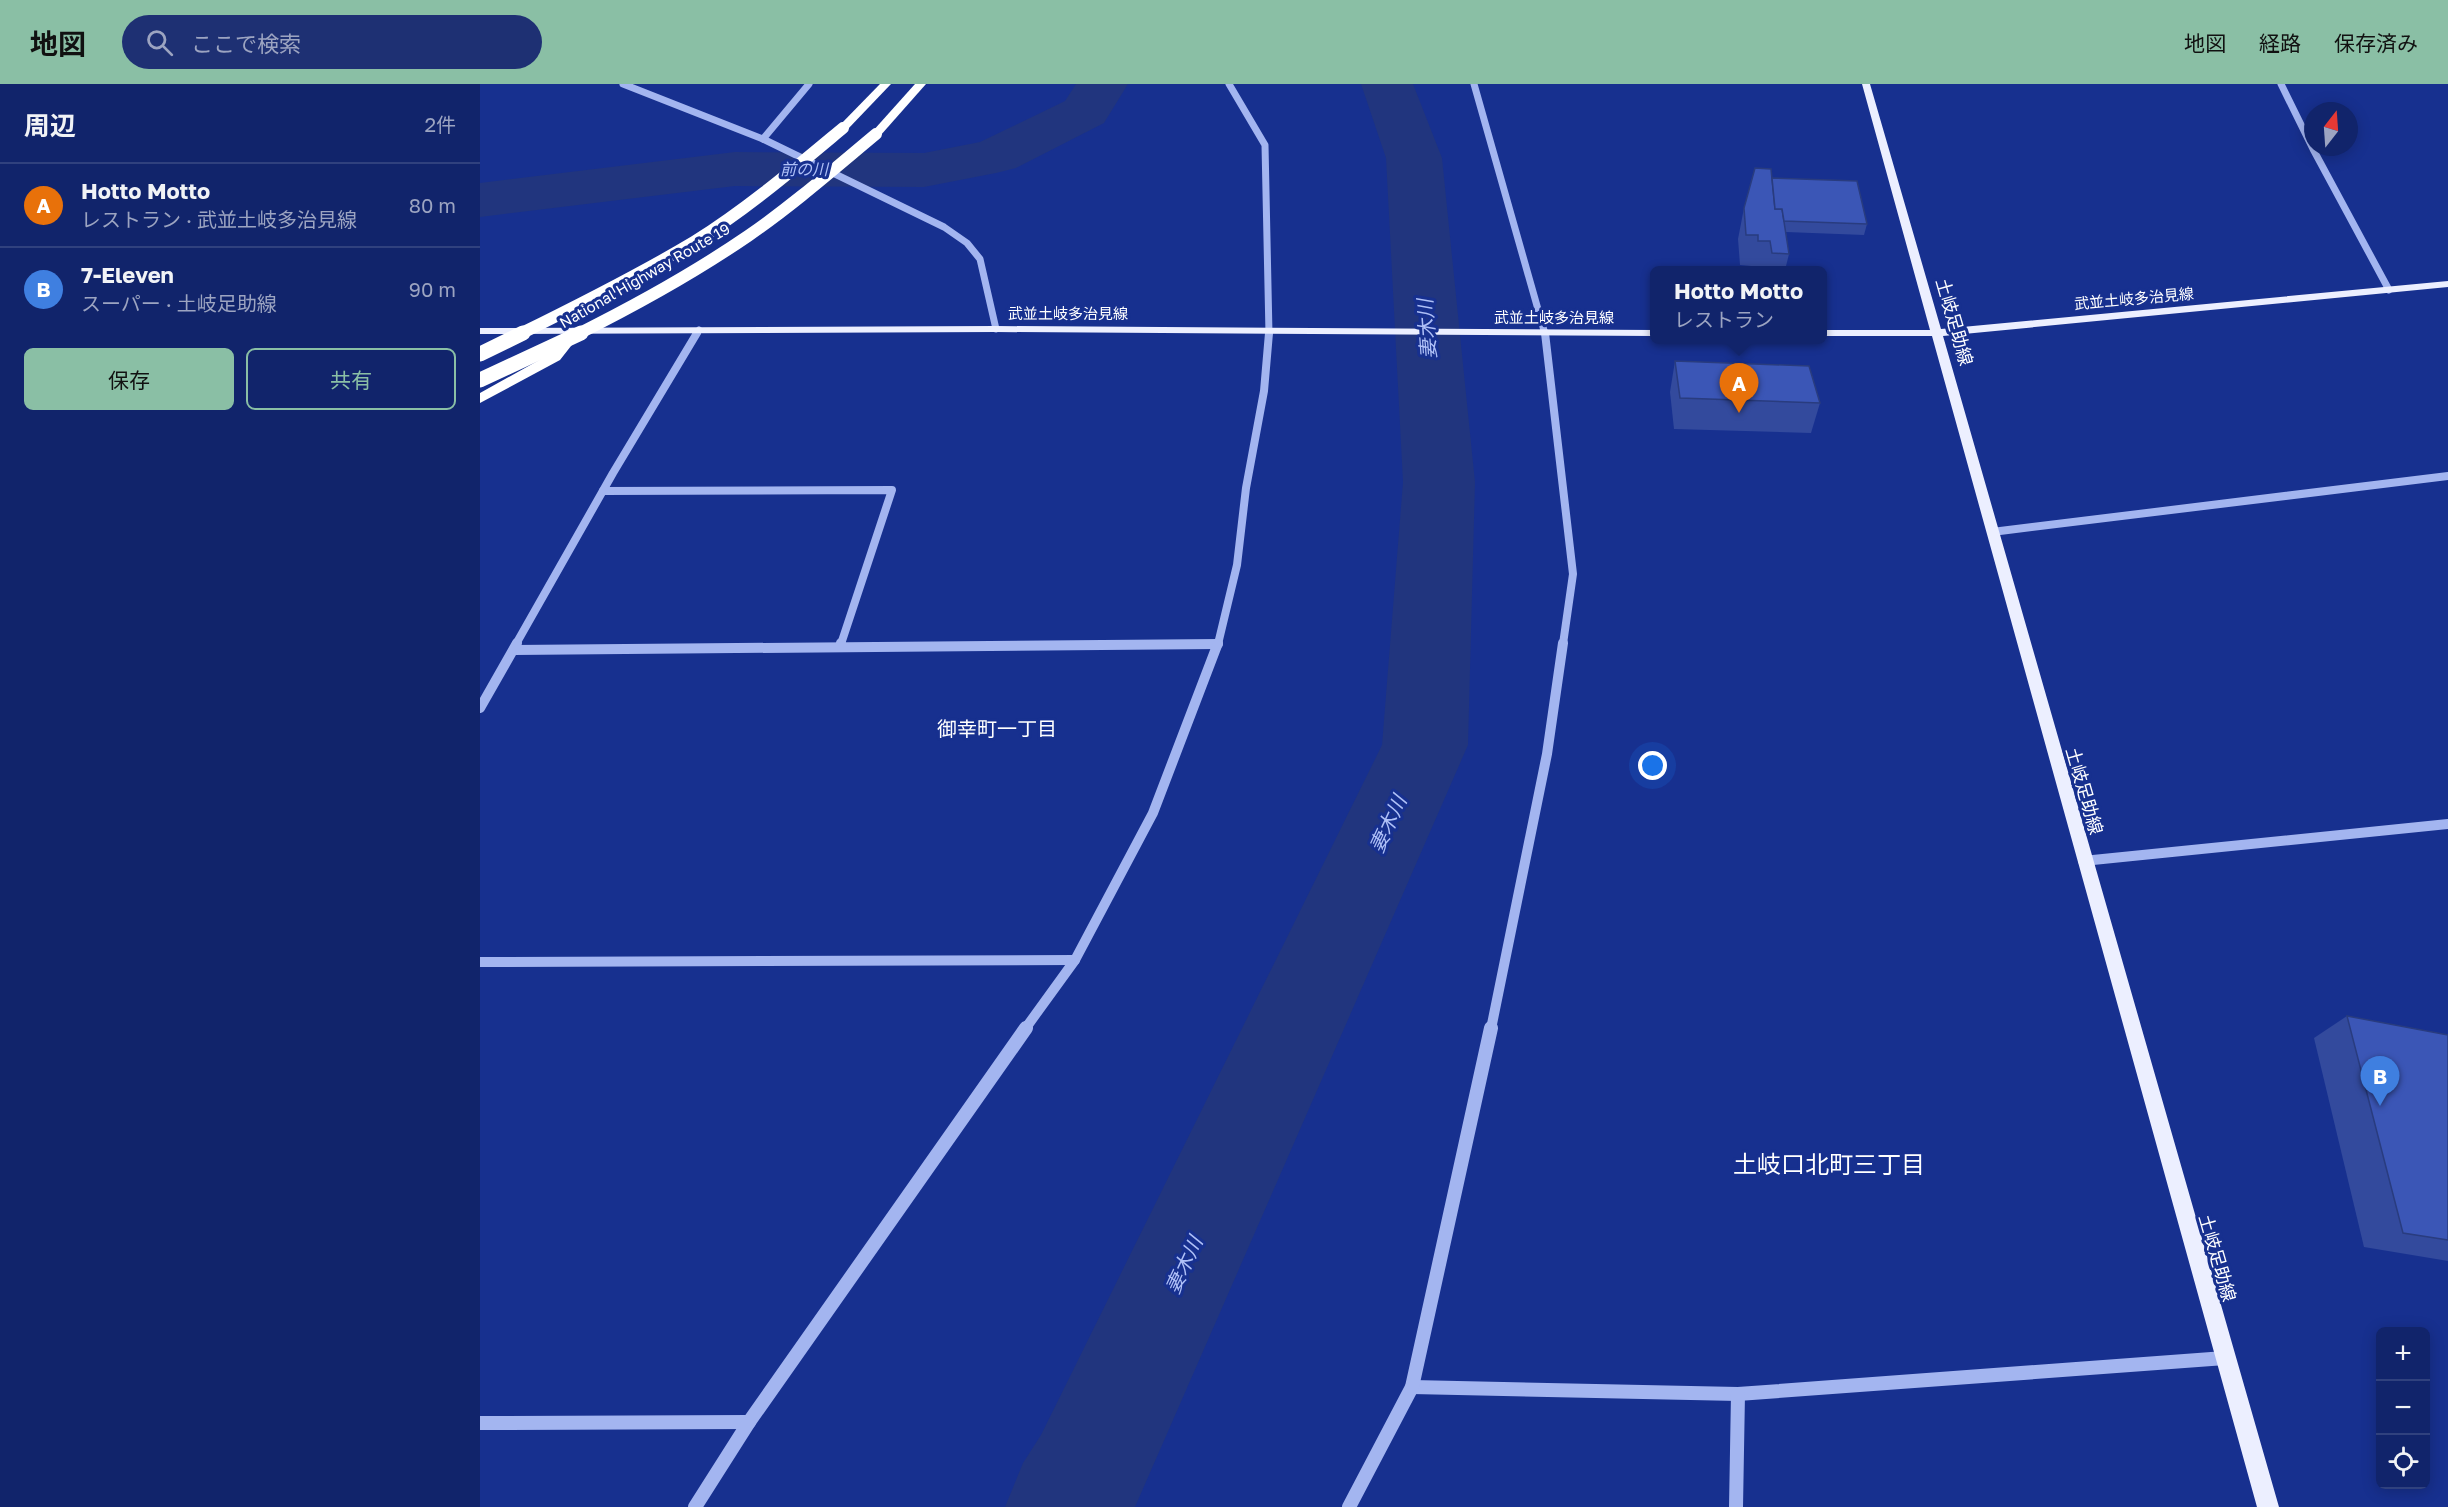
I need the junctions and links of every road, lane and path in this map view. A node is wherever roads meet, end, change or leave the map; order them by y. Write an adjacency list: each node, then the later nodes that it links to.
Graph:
1 (623, 84): 9 (street)
2 (809, 84): 9 (street)
3 (886, 84): 21 (highway, National Highway Route 19, bridge)
4 (921, 84): 22 (highway, National Highway Route 19, bridge)
5 (1229, 84): 14 (street)
6 (1474, 84): 17 (street)
7 (1866, 84): 20 (main road, 土岐足助線)
8 (2281, 84): 11 (street)
9 (763, 139): 12 (street)
10 (2448, 285): 11 (main road, 武並土岐多治見線)
11 (2389, 290): 20 (main road, 武並土岐多治見線)
12 (996, 329): 13 (main road, 武並土岐多治見線); 14 (main road, 武並土岐多治見線)
13 (699, 330): 16 (main road, 武並土岐多治見線); 25 (street)
14 (1269, 330): 17 (main road, 武並土岐多治見線); 27 (street)
15 (480, 331): 16 (main road, 武並土岐多治見線)
16 (576, 331): 23 (highway)
17 (1545, 333): 18 (main road, 武並土岐多治見線); 36 (street)
18 (1650, 333)
19 (1827, 333): 20 (main road, 武並土岐多治見線)
20 (1938, 333): 26 (main road, 土岐足助線)
21 (480, 354)
22 (480, 380)
23 (480, 399)
24 (2448, 476): 26 (street)
25 (603, 491): 28 (street); 29 (street)
26 (1992, 532): 32 (main road, 土岐足助線)
27 (1218, 644): 28 (street); 33 (street)
28 (840, 647): 29 (street)
29 (514, 650): 30 (street)
30 (480, 708)
31 (2448, 824): 32 (street)
32 (2084, 861): 35 (main road, 土岐足助線)
33 (1075, 960): 34 (street); 38 (street)
34 (480, 962)
35 (2225, 1358): 37 (street); 43 (main road, 土岐足助線)
36 (1412, 1387): 37 (street); 41 (street)
37 (1738, 1394): 42 (street)
38 (749, 1422): 39 (street); 40 (street)
39 (480, 1423)
40 (695, 1507)
41 (1349, 1507)
42 (1736, 1507)
43 (2268, 1507)

